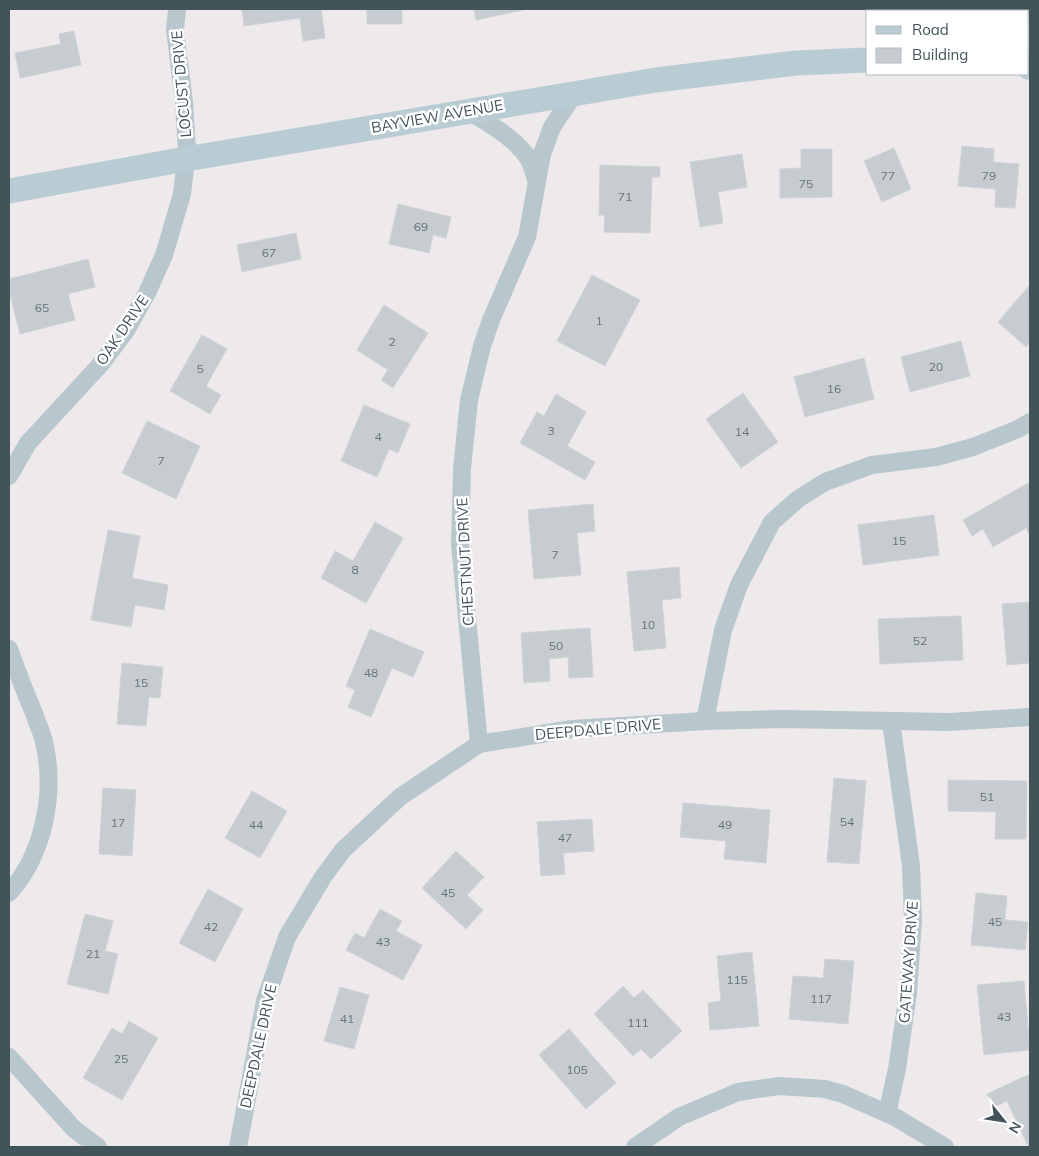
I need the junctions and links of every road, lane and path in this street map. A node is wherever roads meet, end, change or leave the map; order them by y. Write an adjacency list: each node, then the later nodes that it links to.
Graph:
1 (177, 9): 5 (street, LOCUST DRIVE)
2 (866, 60): 3 (main road, BAYVIEW AVENUE)
3 (575, 93): 4 (main road, BAYVIEW AVENUE); 6 (street, CHESTNUT DRIVE)
4 (470, 111): 5 (main road, BAYVIEW AVENUE); 6 (street, CHESTNUT DRIVE)
5 (186, 159): 7 (main road, BAYVIEW AVENUE); 9 (street, OAK DRIVE)
6 (536, 180): 14 (street, CHESTNUT DRIVE)
7 (9, 191)
8 (1030, 422): 12 (street)
9 (9, 476)
10 (9, 649): 15 (street)
11 (1030, 716): 13 (street, DEEPDALE DRIVE)
12 (706, 721): 13 (street, DEEPDALE DRIVE); 14 (street, DEEPDALE DRIVE)
13 (891, 721): 17 (street, GATEWAY DRIVE)
14 (479, 744): 19 (street, DEEPDALE DRIVE)
15 (9, 893)
16 (9, 1057): 18 (street)
17 (887, 1114): 20 (street); 21 (street)
18 (98, 1147)
19 (238, 1147)
20 (634, 1147)
21 (945, 1147)

